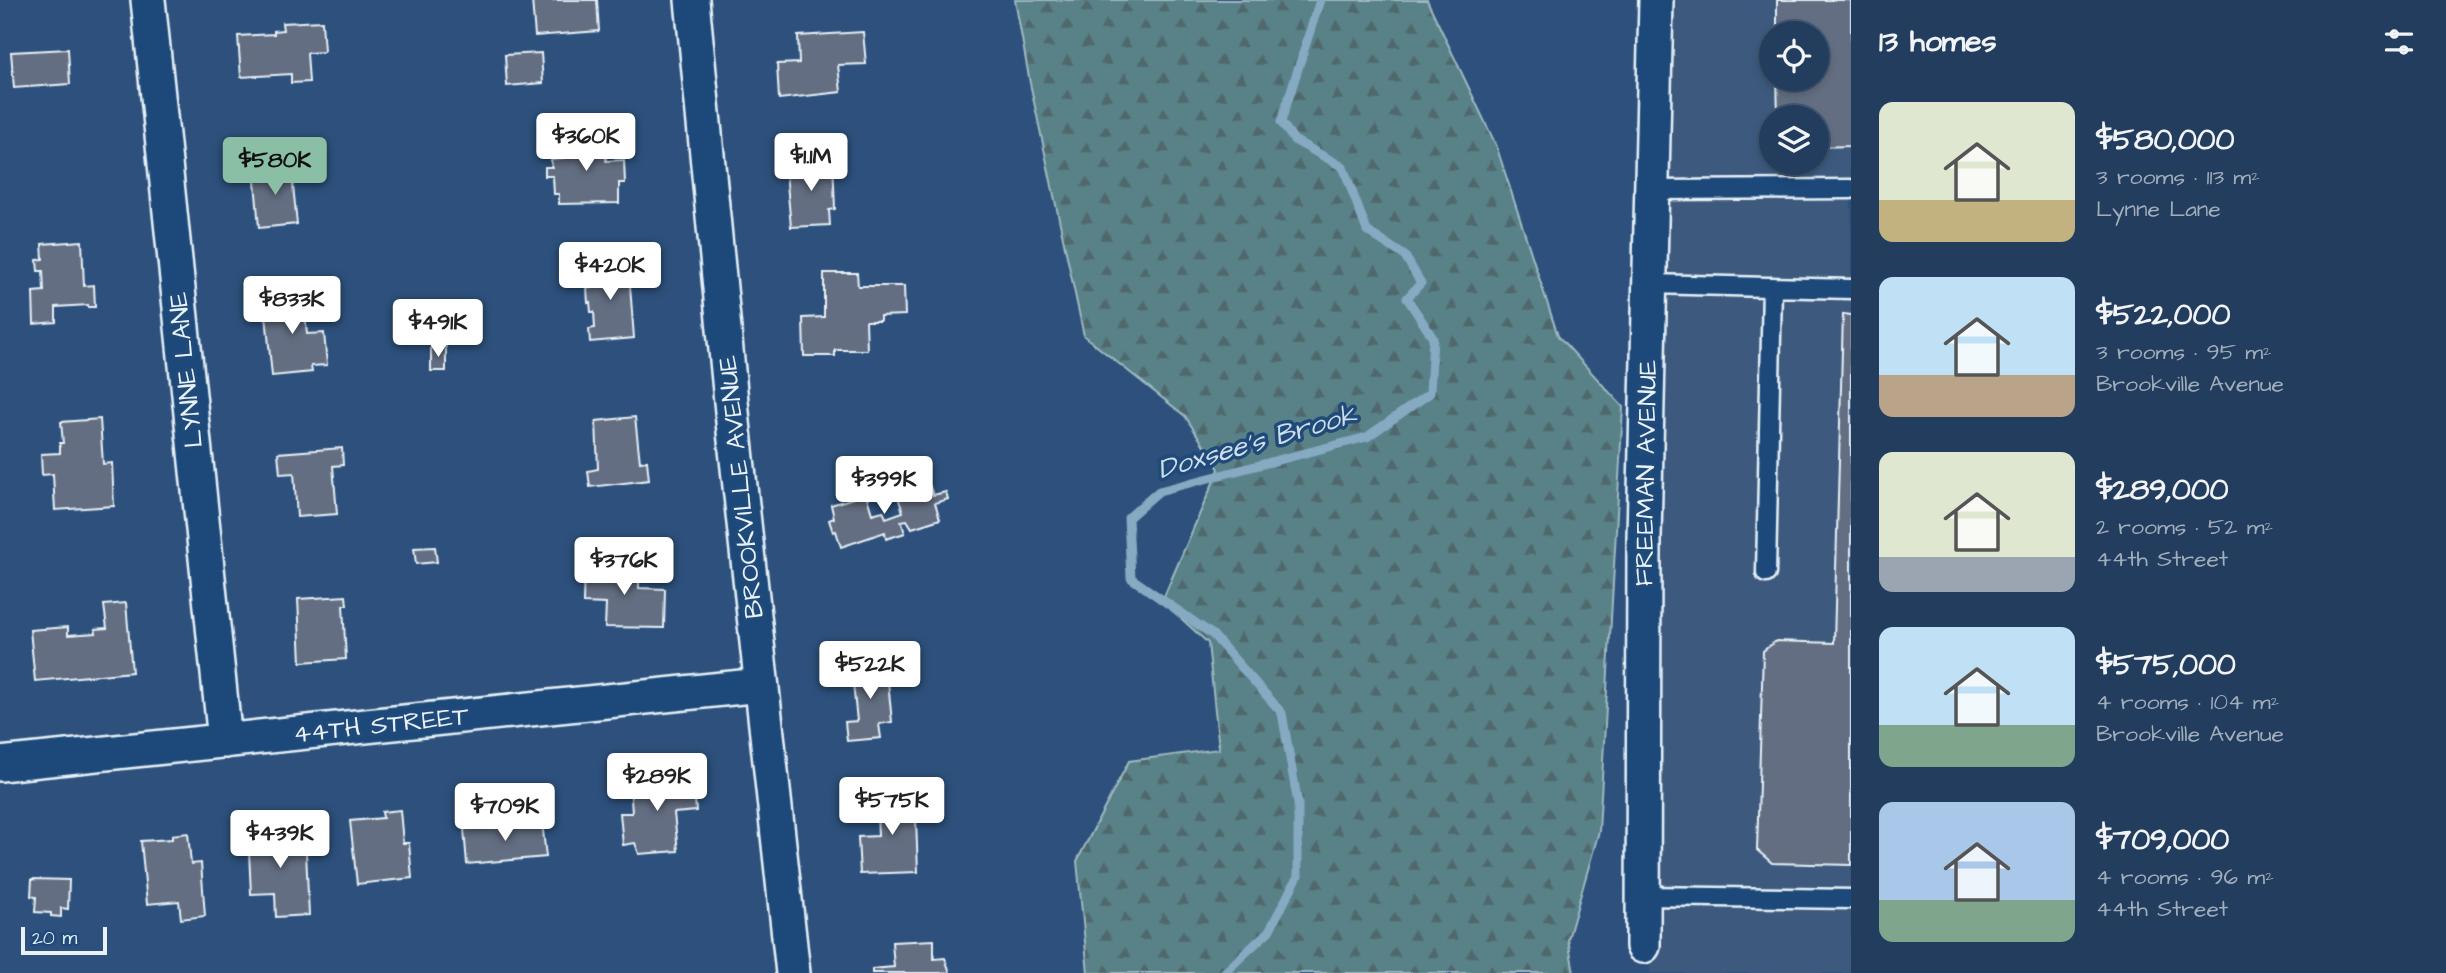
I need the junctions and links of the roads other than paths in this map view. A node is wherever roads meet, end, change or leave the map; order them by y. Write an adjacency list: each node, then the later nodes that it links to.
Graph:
1 (148, 0): 11 (street, LYNNE LANE)
2 (692, 0): 10 (street, BROOKVILLE AVENUE)
3 (1656, 0): 5 (street, FREEMAN AVENUE)
4 (1851, 189): 5 (lane)
5 (1652, 190): 6 (street, FREEMAN AVENUE)
6 (1650, 284): 7 (lane); 13 (street, FREEMAN AVENUE)
7 (1772, 287): 8 (lane); 9 (lane)
8 (1851, 289)
9 (1766, 573)
10 (761, 685): 11 (street, 44TH STREET); 16 (street, BROOKVILLE AVENUE)
11 (225, 741): 12 (street, 44TH STREET)
12 (0, 764)
13 (1643, 896): 14 (lane); 15 (street, FREEMAN AVENUE)
14 (1851, 899)
15 (1643, 946)
16 (793, 973)

